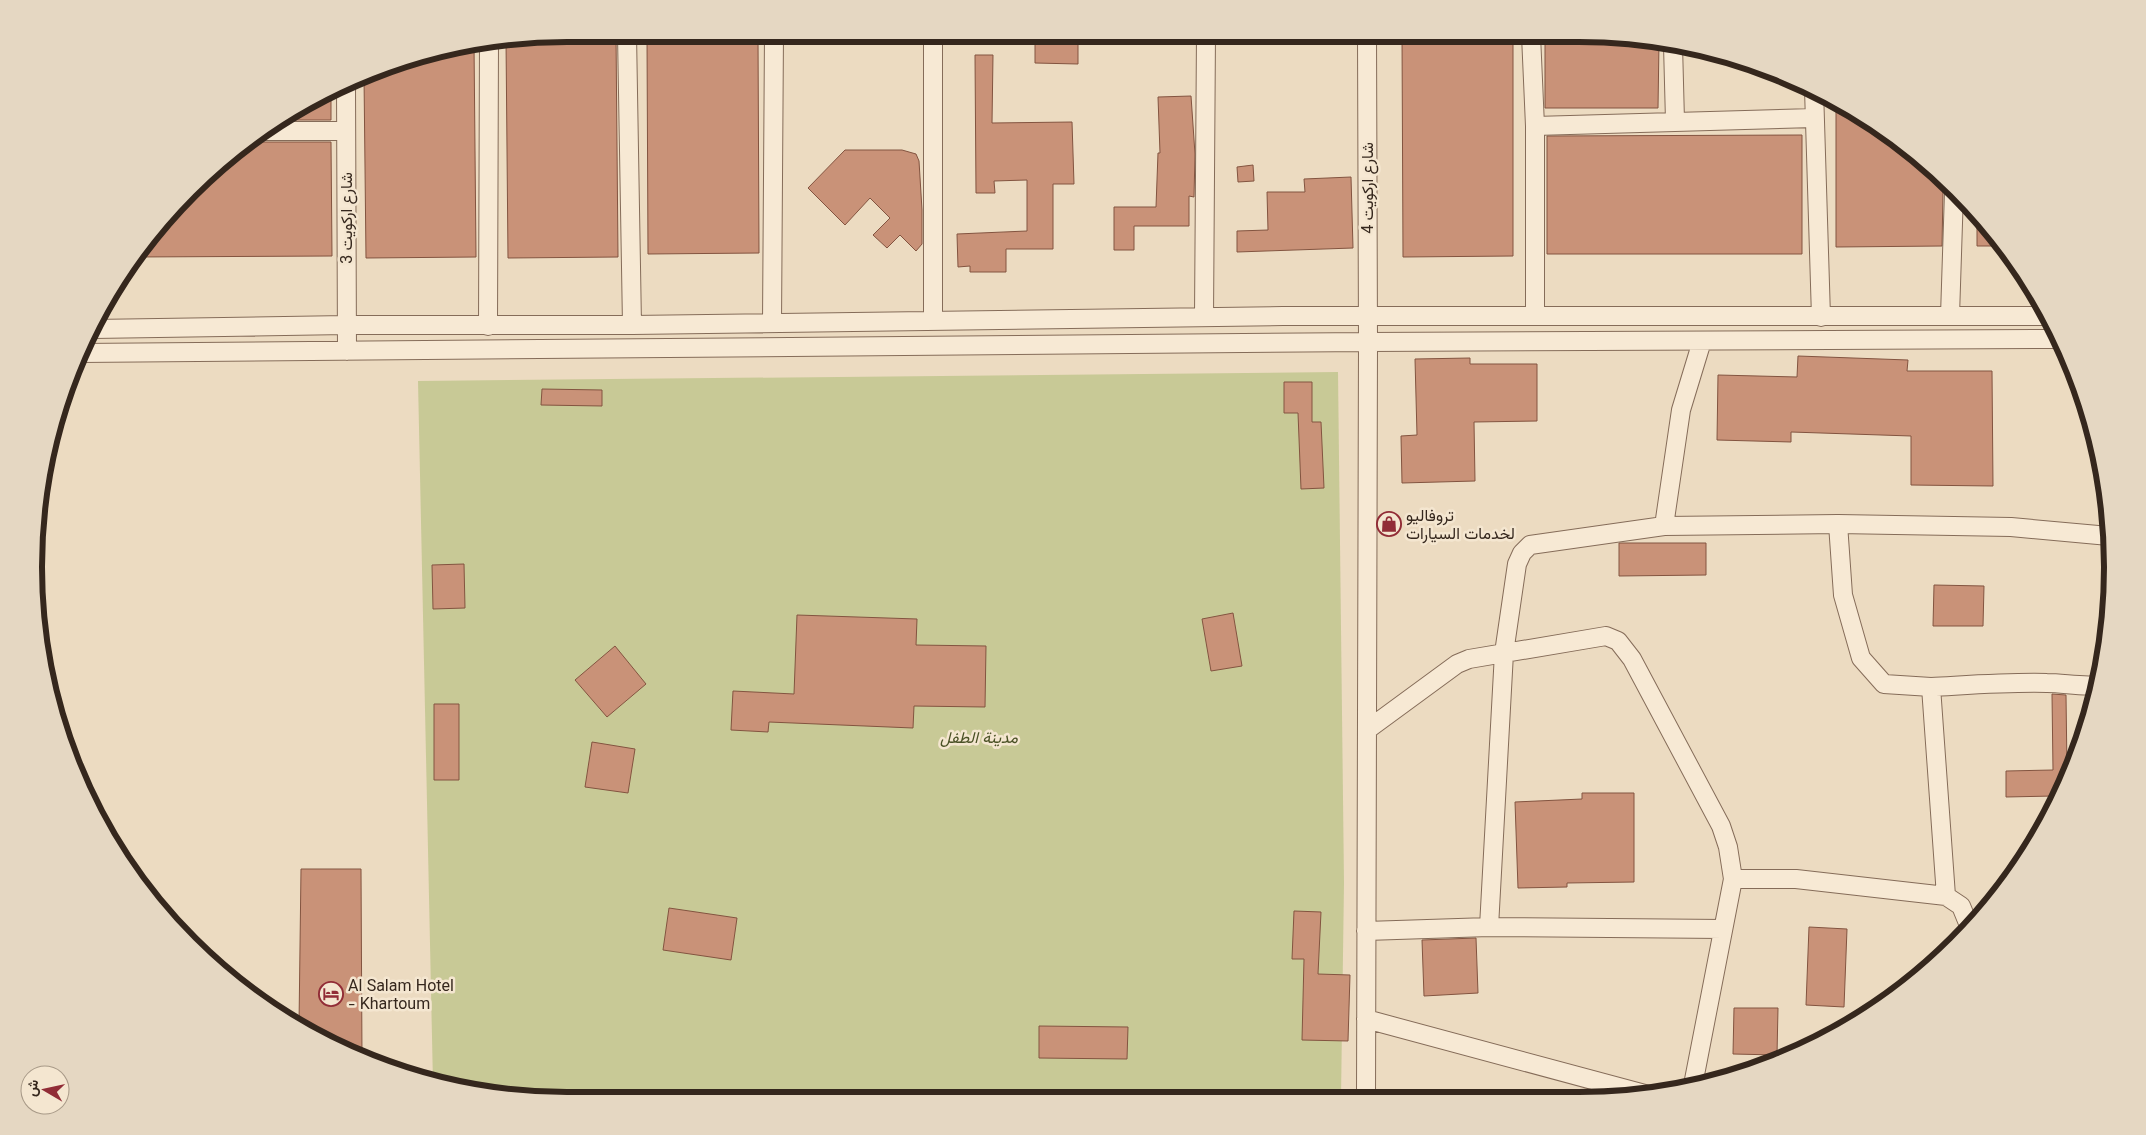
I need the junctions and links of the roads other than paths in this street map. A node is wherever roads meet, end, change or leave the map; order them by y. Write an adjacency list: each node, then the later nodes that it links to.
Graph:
1 (627, 42): 26 (street)
2 (774, 42): 24 (street)
3 (933, 42): 23 (street)
4 (1206, 42): 21 (street)
5 (1367, 42): 17 (street, شارع اركويت 4)
6 (1531, 42): 13 (street)
7 (489, 49): 27 (street)
8 (1673, 52): 12 (street)
9 (346, 92): 15 (street, شارع اركويت 3)
10 (1814, 99): 11 (street)
11 (1814, 118): 12 (street); 22 (street)
12 (1675, 121): 13 (street)
13 (1535, 126): 18 (street)
14 (277, 130): 15 (street)
15 (346, 131): 25 (street, شارع اركويت 3)
16 (1954, 200): 19 (street)
17 (1368, 316): 18 (street); 21 (street); 31 (street, شارع اركويت 4)
18 (1535, 316): 22 (street)
19 (1950, 316): 20 (street); 22 (street)
20 (2039, 316)
21 (1204, 317): 23 (street)
22 (1821, 317)
23 (933, 321): 24 (street)
24 (772, 323): 26 (street)
25 (346, 325): 27 (street); 28 (street); 32 (street, شارع اركويت 3)
26 (632, 325): 27 (street)
27 (488, 326)
28 (100, 329)
29 (2051, 339): 30 (street)
30 (1702, 341): 31 (street); 35 (street)
31 (1368, 342): 32 (street); 40 (street, شارع اركويت 4)
32 (347, 351): 33 (street)
33 (89, 353)
34 (1838, 524): 35 (street); 36 (street); 39 (street)
35 (1664, 526): 37 (street)
36 (2102, 535)
37 (1504, 653): 40 (street); 41 (street); 44 (street)
38 (2090, 686): 39 (street)
39 (1932, 687): 42 (street)
40 (1367, 730): 46 (street, شارع اركويت 4)
41 (1733, 879): 42 (street); 45 (street)
42 (1946, 896): 43 (street)
43 (1967, 921)
44 (1490, 927): 45 (street); 46 (street)
45 (1724, 929): 48 (street)
46 (1366, 931): 47 (street, شارع اركويت 4)
47 (1366, 1019): 49 (street); 50 (street, شارع اركويت 4)
48 (1694, 1079)
49 (1628, 1090)
50 (1366, 1092)

